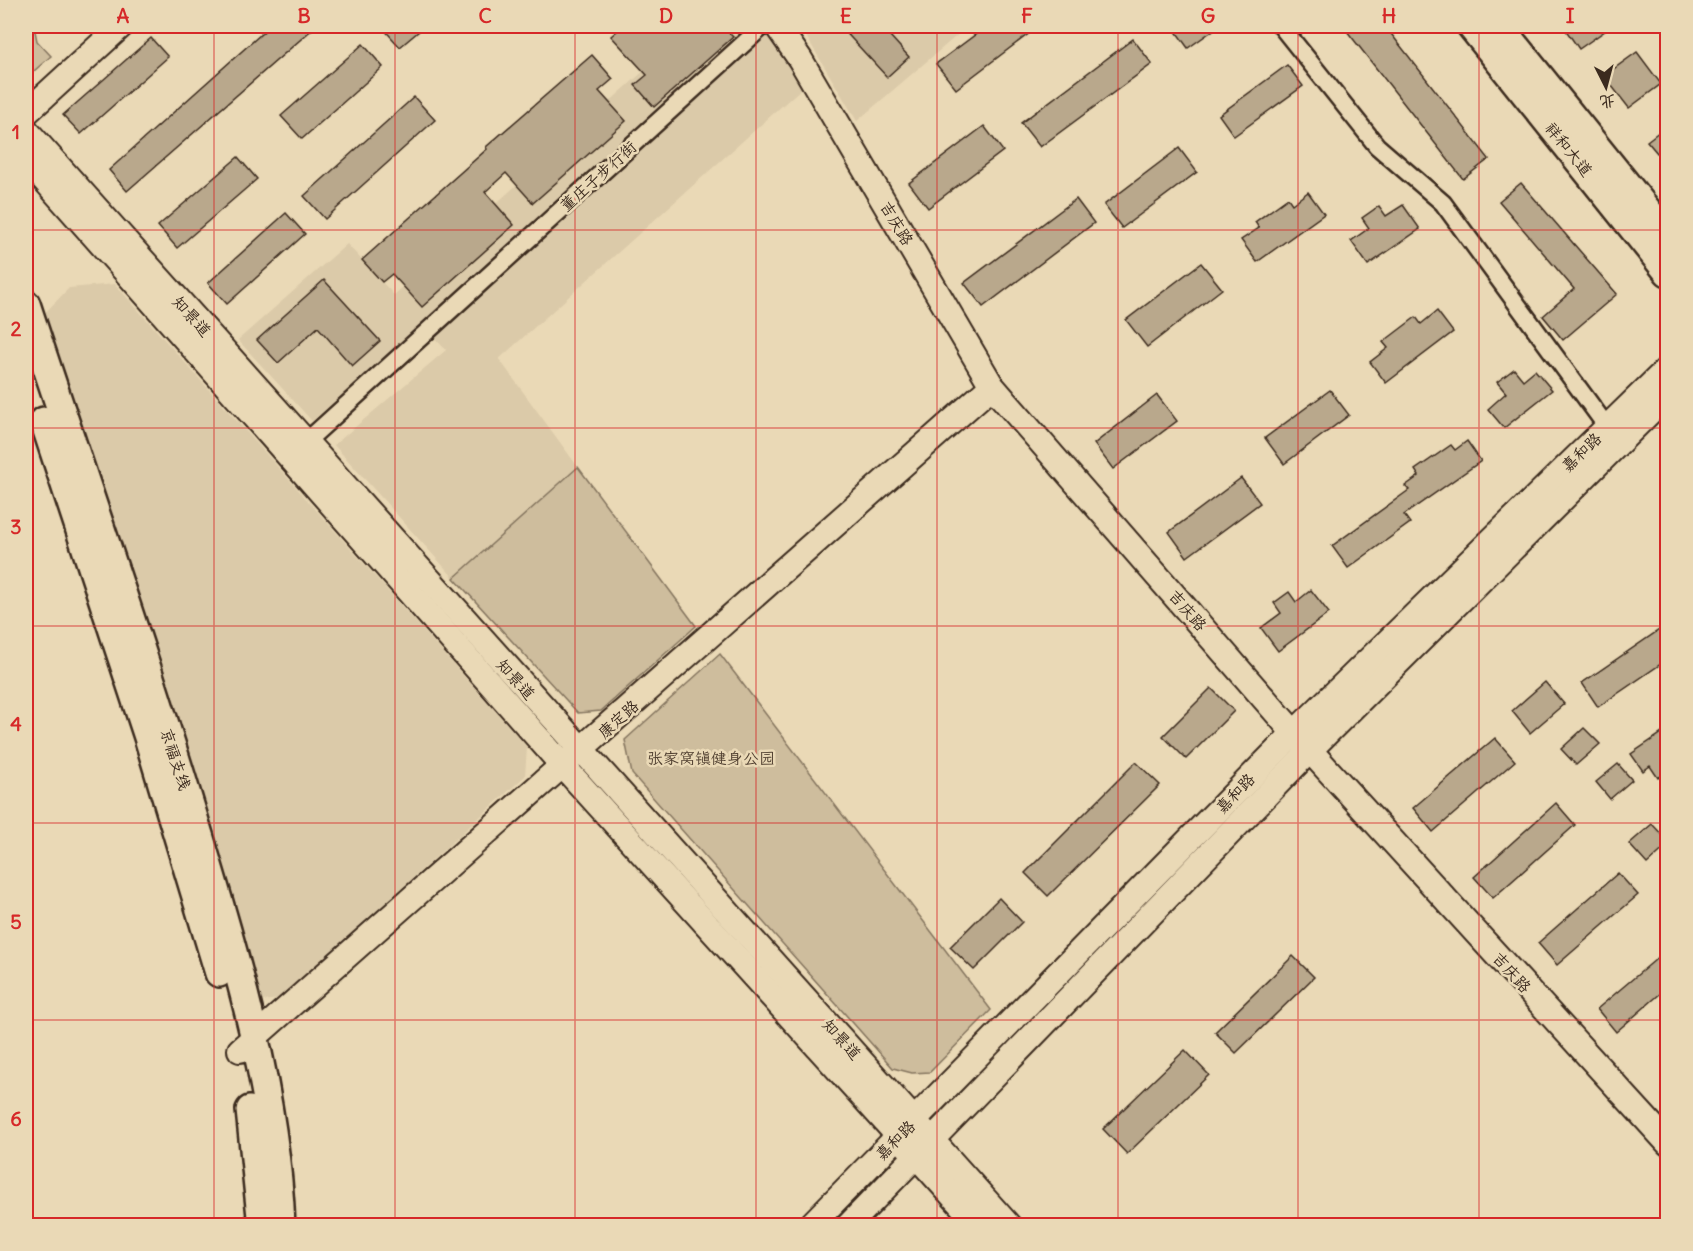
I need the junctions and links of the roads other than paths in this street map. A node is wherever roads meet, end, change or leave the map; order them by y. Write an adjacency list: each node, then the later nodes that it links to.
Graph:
1 (122, 26): 7 (main road)
2 (764, 26): 18 (street, 董庄子步行街)
3 (777, 26): 15 (main road, 吉庆路)
4 (1281, 26): 17 (street)
5 (1471, 26): 11 (main road, 祥和大道)
6 (1499, 26): 10 (main road, 祥和大道)
7 (26, 113)
8 (26, 130): 18 (main road, 知景道)
9 (26, 159): 18 (main road, 知景道)
10 (1668, 236)
11 (1668, 272)
12 (26, 304): 21 (main road, 京福支线)
13 (26, 363): 21 (main road, 京福支线)
14 (1668, 368): 17 (main road, 嘉和路)
15 (993, 386): 19 (main road, 吉庆路); 20 (main road, 康定路)
16 (1668, 394): 19 (main road, 嘉和路)
17 (1607, 427): 19 (main road, 嘉和路)
18 (298, 450): 20 (main road, 知景道)
19 (1302, 741): 22 (main road, 嘉和路); 23 (main road, 吉庆路); 24 (main road, 嘉和路)
20 (573, 759): 21 (main road, 康定路); 22 (main road, 知景道)
21 (248, 1043): 25 (main road, 京福支线); 26 (main road, 京福支线)
22 (907, 1127): 24 (main road, 知景道); 27 (main road, 嘉和路)
23 (1668, 1143)
24 (925, 1148): 28 (main road, 嘉和路); 29 (main road, 知景道); 30 (main road, 知景道)
25 (262, 1226)
26 (281, 1226)
27 (810, 1226)
28 (848, 1226)
29 (980, 1226)
30 (1010, 1226)

